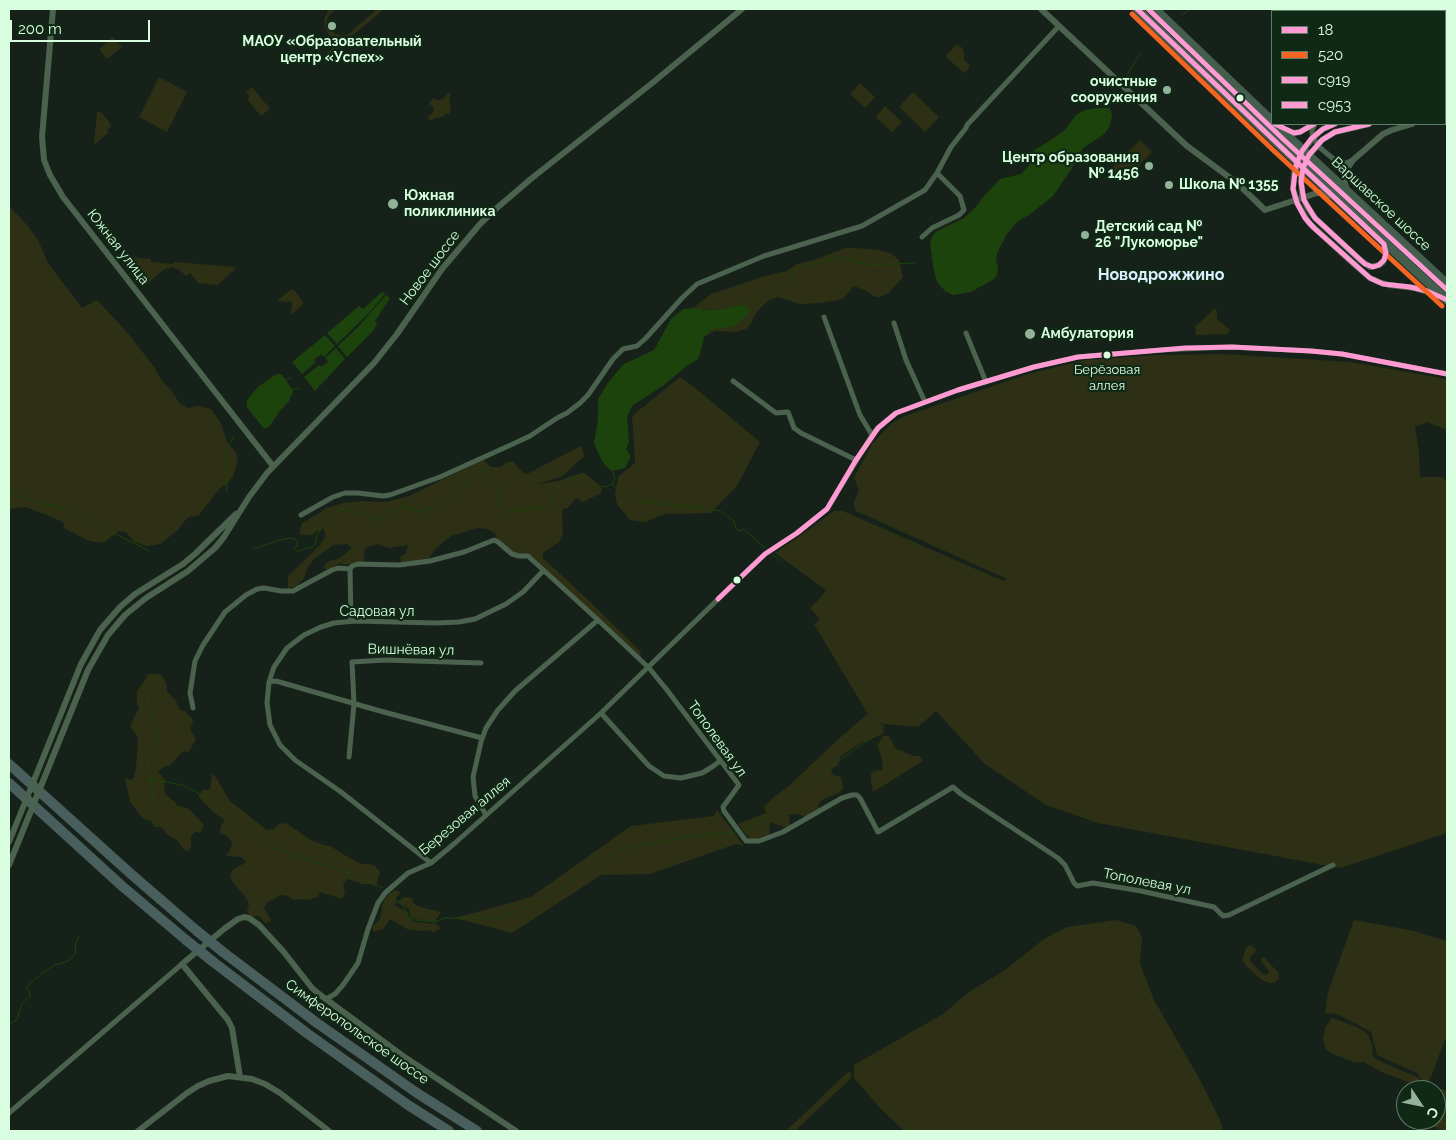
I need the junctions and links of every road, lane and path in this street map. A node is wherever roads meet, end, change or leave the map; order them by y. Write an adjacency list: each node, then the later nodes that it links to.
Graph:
1 (53, 9): 32 (street, Южная улица)
2 (742, 9): 32 (street, Новое шоссе)
3 (1041, 9): 6 (street)
4 (1137, 9): 18 (main road, Варшавское шоссе)
5 (1155, 9): 7 (main road, Варшавское шоссе)
6 (1059, 26): 16 (street); 18 (street)
7 (1271, 120)
8 (1276, 125): 17 (main road, Варшавское шоссе)
9 (1277, 125): 10 (street)
10 (1313, 125)
11 (1314, 125): 15 (street)
12 (1332, 125): 22 (street, bridge)
13 (1365, 125): 20 (street, bridge)
14 (1409, 125): 15 (street)
15 (1353, 160): 17 (street)
16 (937, 172): 19 (street); 34 (street)
17 (1352, 196): 21 (main road, Варшавское шоссе)
18 (1337, 199): 20 (main road, Варшавское шоссе)
19 (922, 237)
20 (1384, 244): 22 (main road, Варшавское шоссе)
21 (1447, 284)
22 (1446, 299)
23 (824, 317): 30 (street)
24 (894, 323): 29 (street)
25 (966, 333): 28 (street)
26 (1447, 374): 28 (street)
27 (733, 380): 31 (street)
28 (986, 382): 29 (street)
29 (925, 402): 30 (street)
30 (872, 435): 31 (street)
31 (856, 460): 40 (street, Березовая аллея)
32 (273, 466): 33 (street, Новое шоссе)
33 (241, 509): 51 (street, bridge); 53 (street, bridge)
34 (301, 515)
35 (350, 569): 36 (street, Тополевая ул); 38 (street); 43 (street)
36 (543, 571): 37 (street, Тополевая ул); 38 (street, Садовая ул)
37 (598, 620): 40 (street, Тополевая ул); 45 (street)
38 (351, 621): 41 (street, Садовая ул)
39 (481, 663): 42 (street, Вишнёвая ул)
40 (648, 668): 44 (street, Березовая аллея); 47 (street, Тополевая ул)
41 (269, 682): 42 (street); 52 (street, Садовая ул)
42 (354, 704): 45 (street); 46 (street)
43 (193, 708)
44 (601, 713): 47 (street); 50 (street, Березовая аллея)
45 (482, 738): 50 (street)
46 (350, 756)
47 (720, 761): 54 (street, Тополевая ул)
48 (9, 764): 62 (highway, Симферопольское шоссе, bridge)
49 (9, 784): 61 (highway, Симферопольское шоссе, bridge)
50 (486, 816): 52 (street, Березовая аллея)
51 (9, 842)
52 (431, 862): 56 (street, Березовая аллея)
53 (9, 865)
54 (1332, 865)
55 (182, 964): 56 (street); 57 (street); 58 (street)
56 (326, 999): 63 (street)
57 (240, 1076): 59 (street); 60 (street)
58 (9, 1113)
59 (138, 1131)
60 (329, 1131)
61 (449, 1131)
62 (477, 1131)
63 (516, 1131)

